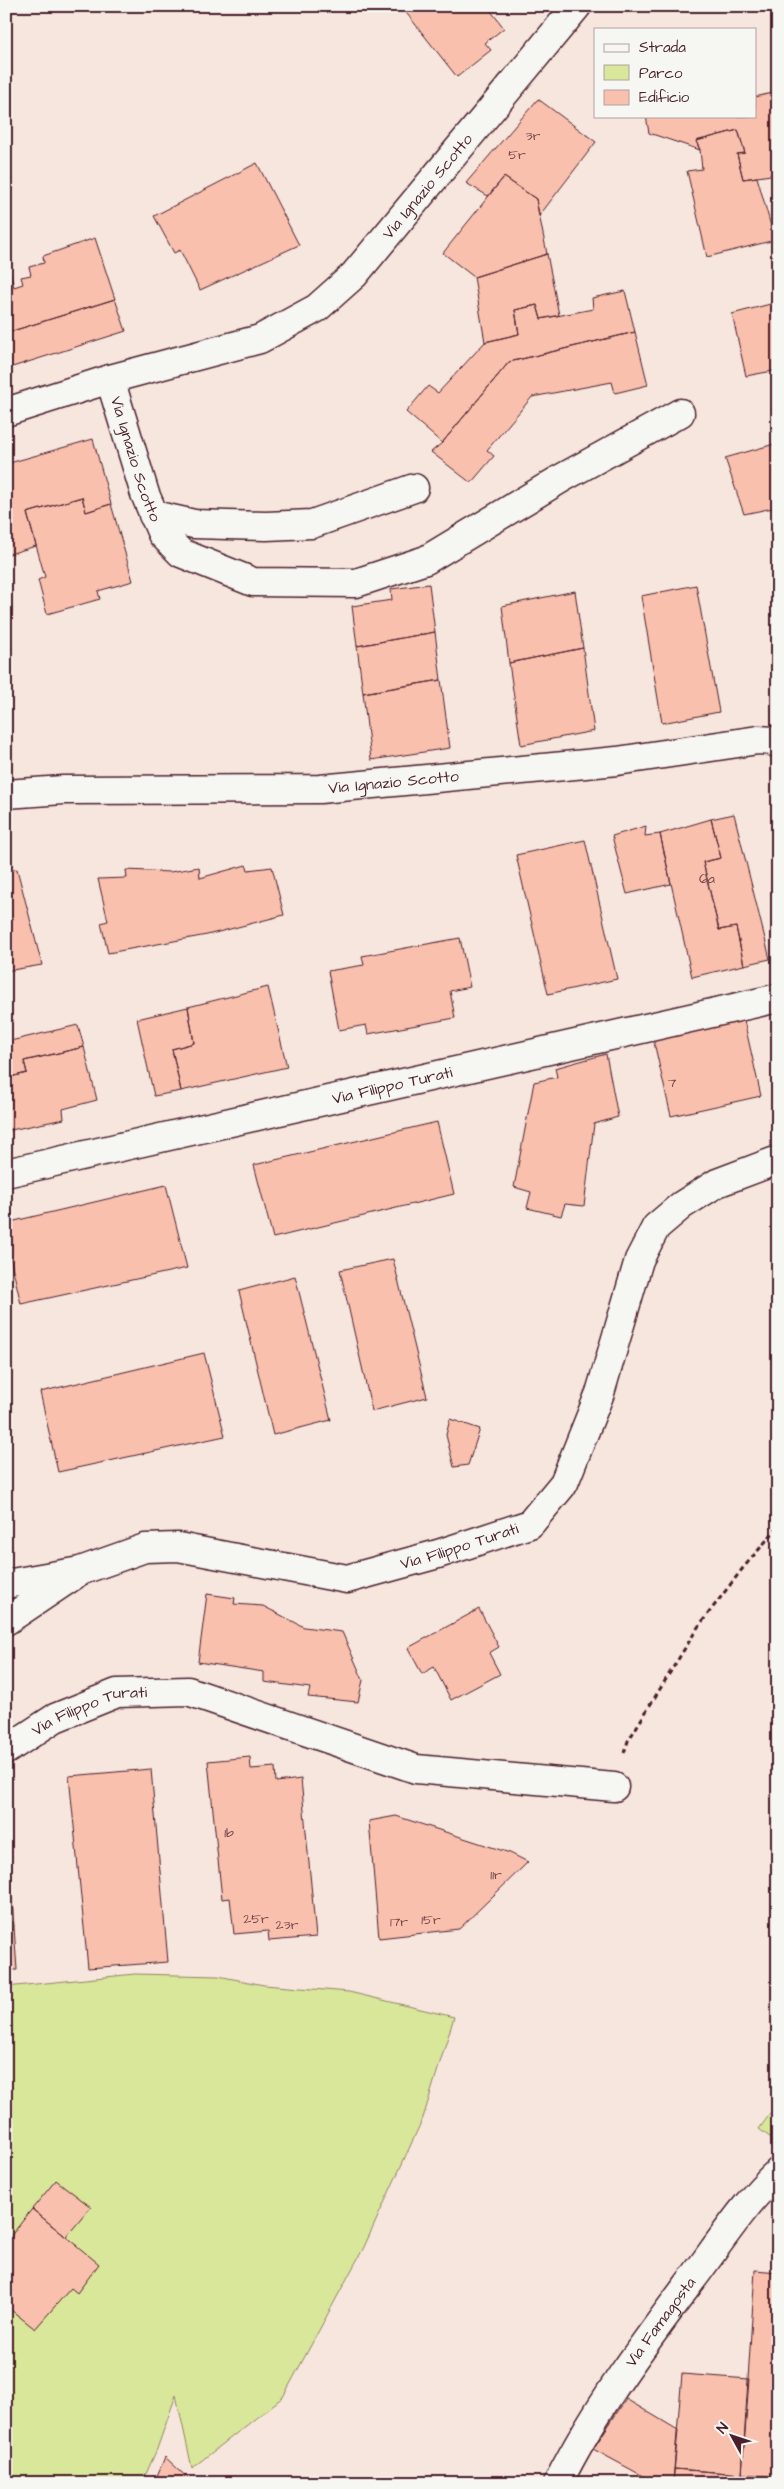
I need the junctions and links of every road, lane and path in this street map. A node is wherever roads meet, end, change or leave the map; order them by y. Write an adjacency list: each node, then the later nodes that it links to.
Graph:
1 (577, 6): 2 (street, Via Ignazio Scotto)
2 (110, 379): 3 (street, Via Ignazio Scotto); 6 (street, Via Ignazio Scotto)
3 (6, 412)
4 (680, 413): 6 (street, Via Ignazio Scotto)
5 (414, 488): 6 (street)
6 (153, 515)
7 (778, 744): 8 (street, Via Ignazio Scotto)
8 (6, 794)
9 (778, 998): 11 (street, Via Filippo Turati)
10 (778, 1160): 13 (street, Via Filippo Turati)
11 (6, 1172)
12 (778, 1527): 17 (path)
13 (80, 1571): 14 (street, Via Filippo Turati); 15 (street, Via Filippo Turati)
14 (6, 1584)
15 (6, 1621)
16 (6, 1750): 17 (street, Via Filippo Turati)
17 (614, 1787)
18 (778, 2172): 19 (street, Via Famagosta)
19 (558, 2483)

